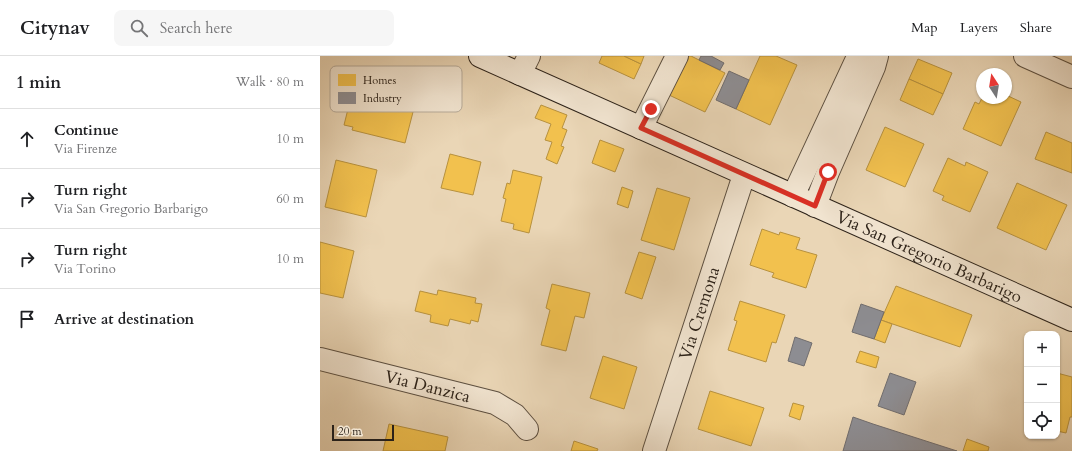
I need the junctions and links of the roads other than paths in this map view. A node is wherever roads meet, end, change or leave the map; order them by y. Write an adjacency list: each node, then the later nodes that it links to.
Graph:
1 (480, 56): 6 (street, Via San Gregorio Barbarigo)
2 (677, 56): 8 (street)
3 (860, 56): 10 (street)
4 (877, 56): 11 (street)
5 (1025, 56): 7 (street)
6 (525, 65): 8 (street, Via San Gregorio Barbarigo)
7 (1072, 77)
8 (641, 128): 9 (street, Via San Gregorio Barbarigo)
9 (744, 175): 10 (street, Via San Gregorio Barbarigo); 15 (street, Via Cremona)
10 (793, 196): 11 (street, Via San Gregorio Barbarigo)
11 (815, 206): 12 (street, Via San Gregorio Barbarigo)
12 (1072, 320)
13 (320, 359): 14 (street, Via Danzica)
14 (527, 430)
15 (654, 451)

